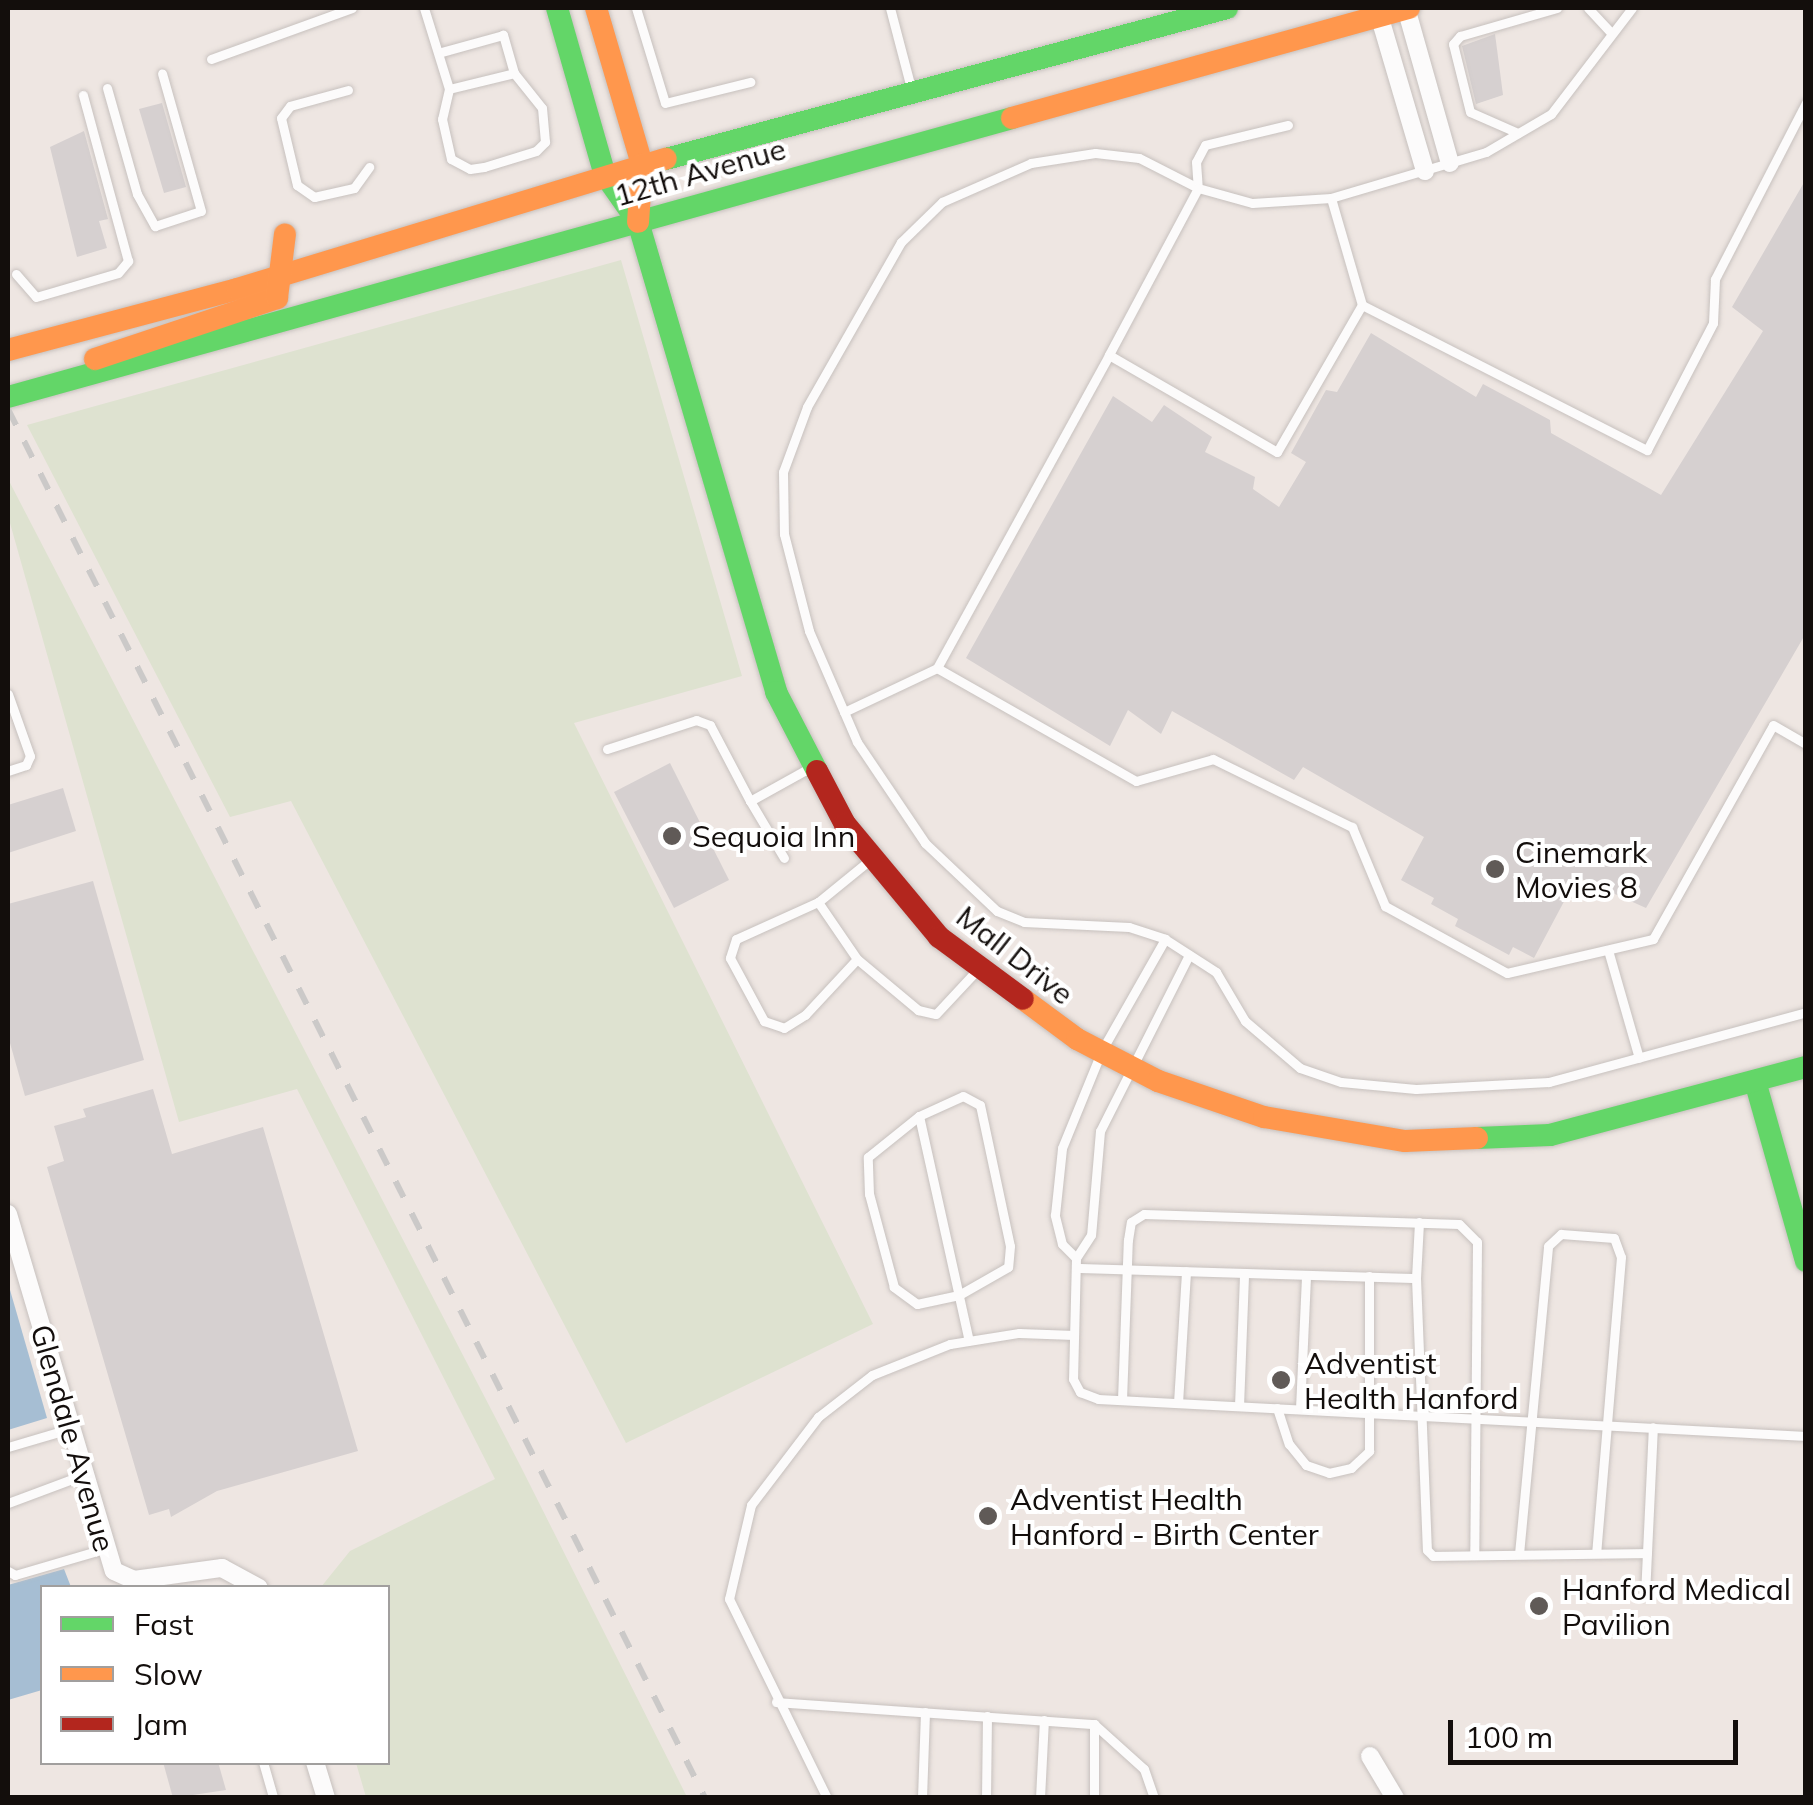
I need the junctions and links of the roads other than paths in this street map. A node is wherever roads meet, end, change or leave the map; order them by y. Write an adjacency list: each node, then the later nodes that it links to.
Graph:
1 (352, 8): 15 (lane)
2 (424, 8): 14 (lane)
3 (557, 8): 31 (main road, Mall Drive)
4 (596, 8): 27 (main road)
5 (636, 8): 18 (lane)
6 (890, 8): 22 (lane)
7 (1227, 8): 22 (main road, 12th Avenue)
8 (1407, 8): 12 (main road, 12th Avenue); 28 (street)
9 (1557, 8): 26 (lane)
10 (1588, 8): 13 (lane)
11 (1632, 8): 13 (lane)
12 (1378, 10): 30 (street); 34 (main road, 12th Avenue)
13 (1611, 33): 26 (lane)
14 (438, 54): 17 (lane); 20 (lane)
15 (212, 59)
16 (162, 72): 19 (lane)
17 (514, 73): 20 (lane); 20 (lane)
18 (750, 82)
19 (107, 88)
20 (449, 89)
21 (348, 90): 29 (lane)
22 (913, 94): 27 (main road, 12th Avenue)
23 (82, 95): 36 (lane)
24 (1806, 103): 38 (lane)
25 (1288, 124): 32 (lane)
26 (1518, 133): 28 (lane)
27 (642, 164): 31 (main road, 12th Avenue); 34 (main road, Mall Drive)
28 (1450, 164): 30 (lane)
29 (369, 167)
30 (1425, 171): 33 (lane)
31 (605, 175): 34 (main road, Mall Drive); 37 (main road, 12th Avenue)
32 (1198, 188): 33 (lane); 40 (lane); 45 (lane)
33 (1331, 198): 38 (lane)
34 (638, 222): 41 (main road, 12th Avenue); 48 (main road, Mall Drive)
35 (285, 234): 37 (main road)
36 (16, 274)
37 (283, 274): 39 (main road, 12th Avenue); 41 (main road)
38 (1362, 305): 40 (lane)
39 (8, 350)
40 (1108, 355): 43 (lane)
41 (77, 377): 42 (main road, 12th Avenue)
42 (8, 397)
43 (938, 668): 45 (lane); 55 (lane)
44 (8, 694): 49 (lane)
45 (844, 712): 54 (lane)
46 (1806, 744): 55 (lane)
47 (607, 748): 50 (lane)
48 (811, 767): 50 (lane); 52 (main road, Mall Drive)
49 (8, 771)
50 (750, 800): 51 (lane)
51 (784, 858)
52 (870, 859): 53 (lane); 58 (main road, Mall Drive)
53 (818, 902): 57 (lane); 57 (lane)
54 (1165, 939): 56 (lane); 60 (lane)
55 (1608, 950): 61 (lane)
56 (1189, 955): 61 (lane); 62 (lane)
57 (857, 959): 58 (lane)
58 (978, 969): 60 (main road, Mall Drive)
59 (1806, 1012): 61 (lane)
60 (1102, 1050): 62 (main road, Mall Drive); 70 (lane)
61 (1639, 1058)
62 (1136, 1067): 64 (main road, Mall Drive); 70 (lane)
63 (1806, 1067): 64 (main road, Mall Drive)
64 (1756, 1081): 69 (main road)
65 (920, 1116): 77 (lane); 77 (lane); 77 (lane)
66 (8, 1214): 68 (street, Glendale Avenue)
67 (1419, 1222): 71 (lane); 76 (lane); 87 (lane)
68 (12, 1250): 91 (street, Glendale Avenue)
69 (1806, 1261)
70 (1076, 1263): 71 (lane); 78 (lane)
71 (1126, 1269): 72 (lane); 80 (lane)
72 (1186, 1271): 73 (lane); 81 (lane)
73 (1244, 1273): 74 (lane); 82 (lane)
74 (1306, 1274): 75 (lane); 84 (lane)
75 (1369, 1276): 76 (lane); 85 (lane)
76 (1416, 1278): 86 (lane)
77 (959, 1295): 79 (lane)
78 (1074, 1335): 79 (lane); 80 (lane)
79 (969, 1341): 105 (lane)
80 (1122, 1400): 81 (lane)
81 (1178, 1403): 82 (lane)
82 (1239, 1406): 83 (lane)
83 (1277, 1408): 84 (lane); 85 (lane)
84 (1300, 1409): 85 (lane)
85 (1366, 1414): 86 (lane)
86 (1420, 1414): 87 (lane); 100 (lane)
87 (1472, 1418): 88 (lane); 100 (lane)
88 (1531, 1419): 89 (lane); 89 (lane); 99 (lane)
89 (1605, 1424): 90 (lane); 98 (lane)
90 (1653, 1427): 92 (lane); 97 (lane)
91 (69, 1429): 93 (lane); 94 (street, Glendale Avenue)
92 (1806, 1436)
93 (8, 1447)
94 (82, 1475): 95 (lane); 96 (street, Glendale Avenue)
95 (8, 1503)
96 (104, 1548): 101 (lane); 102 (street, Glendale Avenue)
97 (1647, 1552): 98 (lane); 104 (lane)
98 (1596, 1553): 99 (lane)
99 (1519, 1554): 100 (lane)
100 (1474, 1555)
101 (8, 1571)
102 (126, 1582): 103 (street, Glendale Avenue)
103 (253, 1585)
104 (1645, 1595)
105 (776, 1702): 106 (lane); 115 (lane)
106 (925, 1712): 107 (lane); 116 (lane)
107 (987, 1716): 108 (lane); 117 (lane)
108 (1044, 1720): 109 (lane); 118 (lane)
109 (1094, 1724): 119 (lane); 120 (lane)
110 (1370, 1756): 121 (street)
111 (264, 1765): 113 (lane)
112 (317, 1765): 114 (street)
113 (273, 1798)
114 (326, 1798)
115 (826, 1798)
116 (922, 1798)
117 (986, 1798)
118 (1040, 1798)
119 (1094, 1798)
120 (1154, 1798)
121 (1395, 1798)

